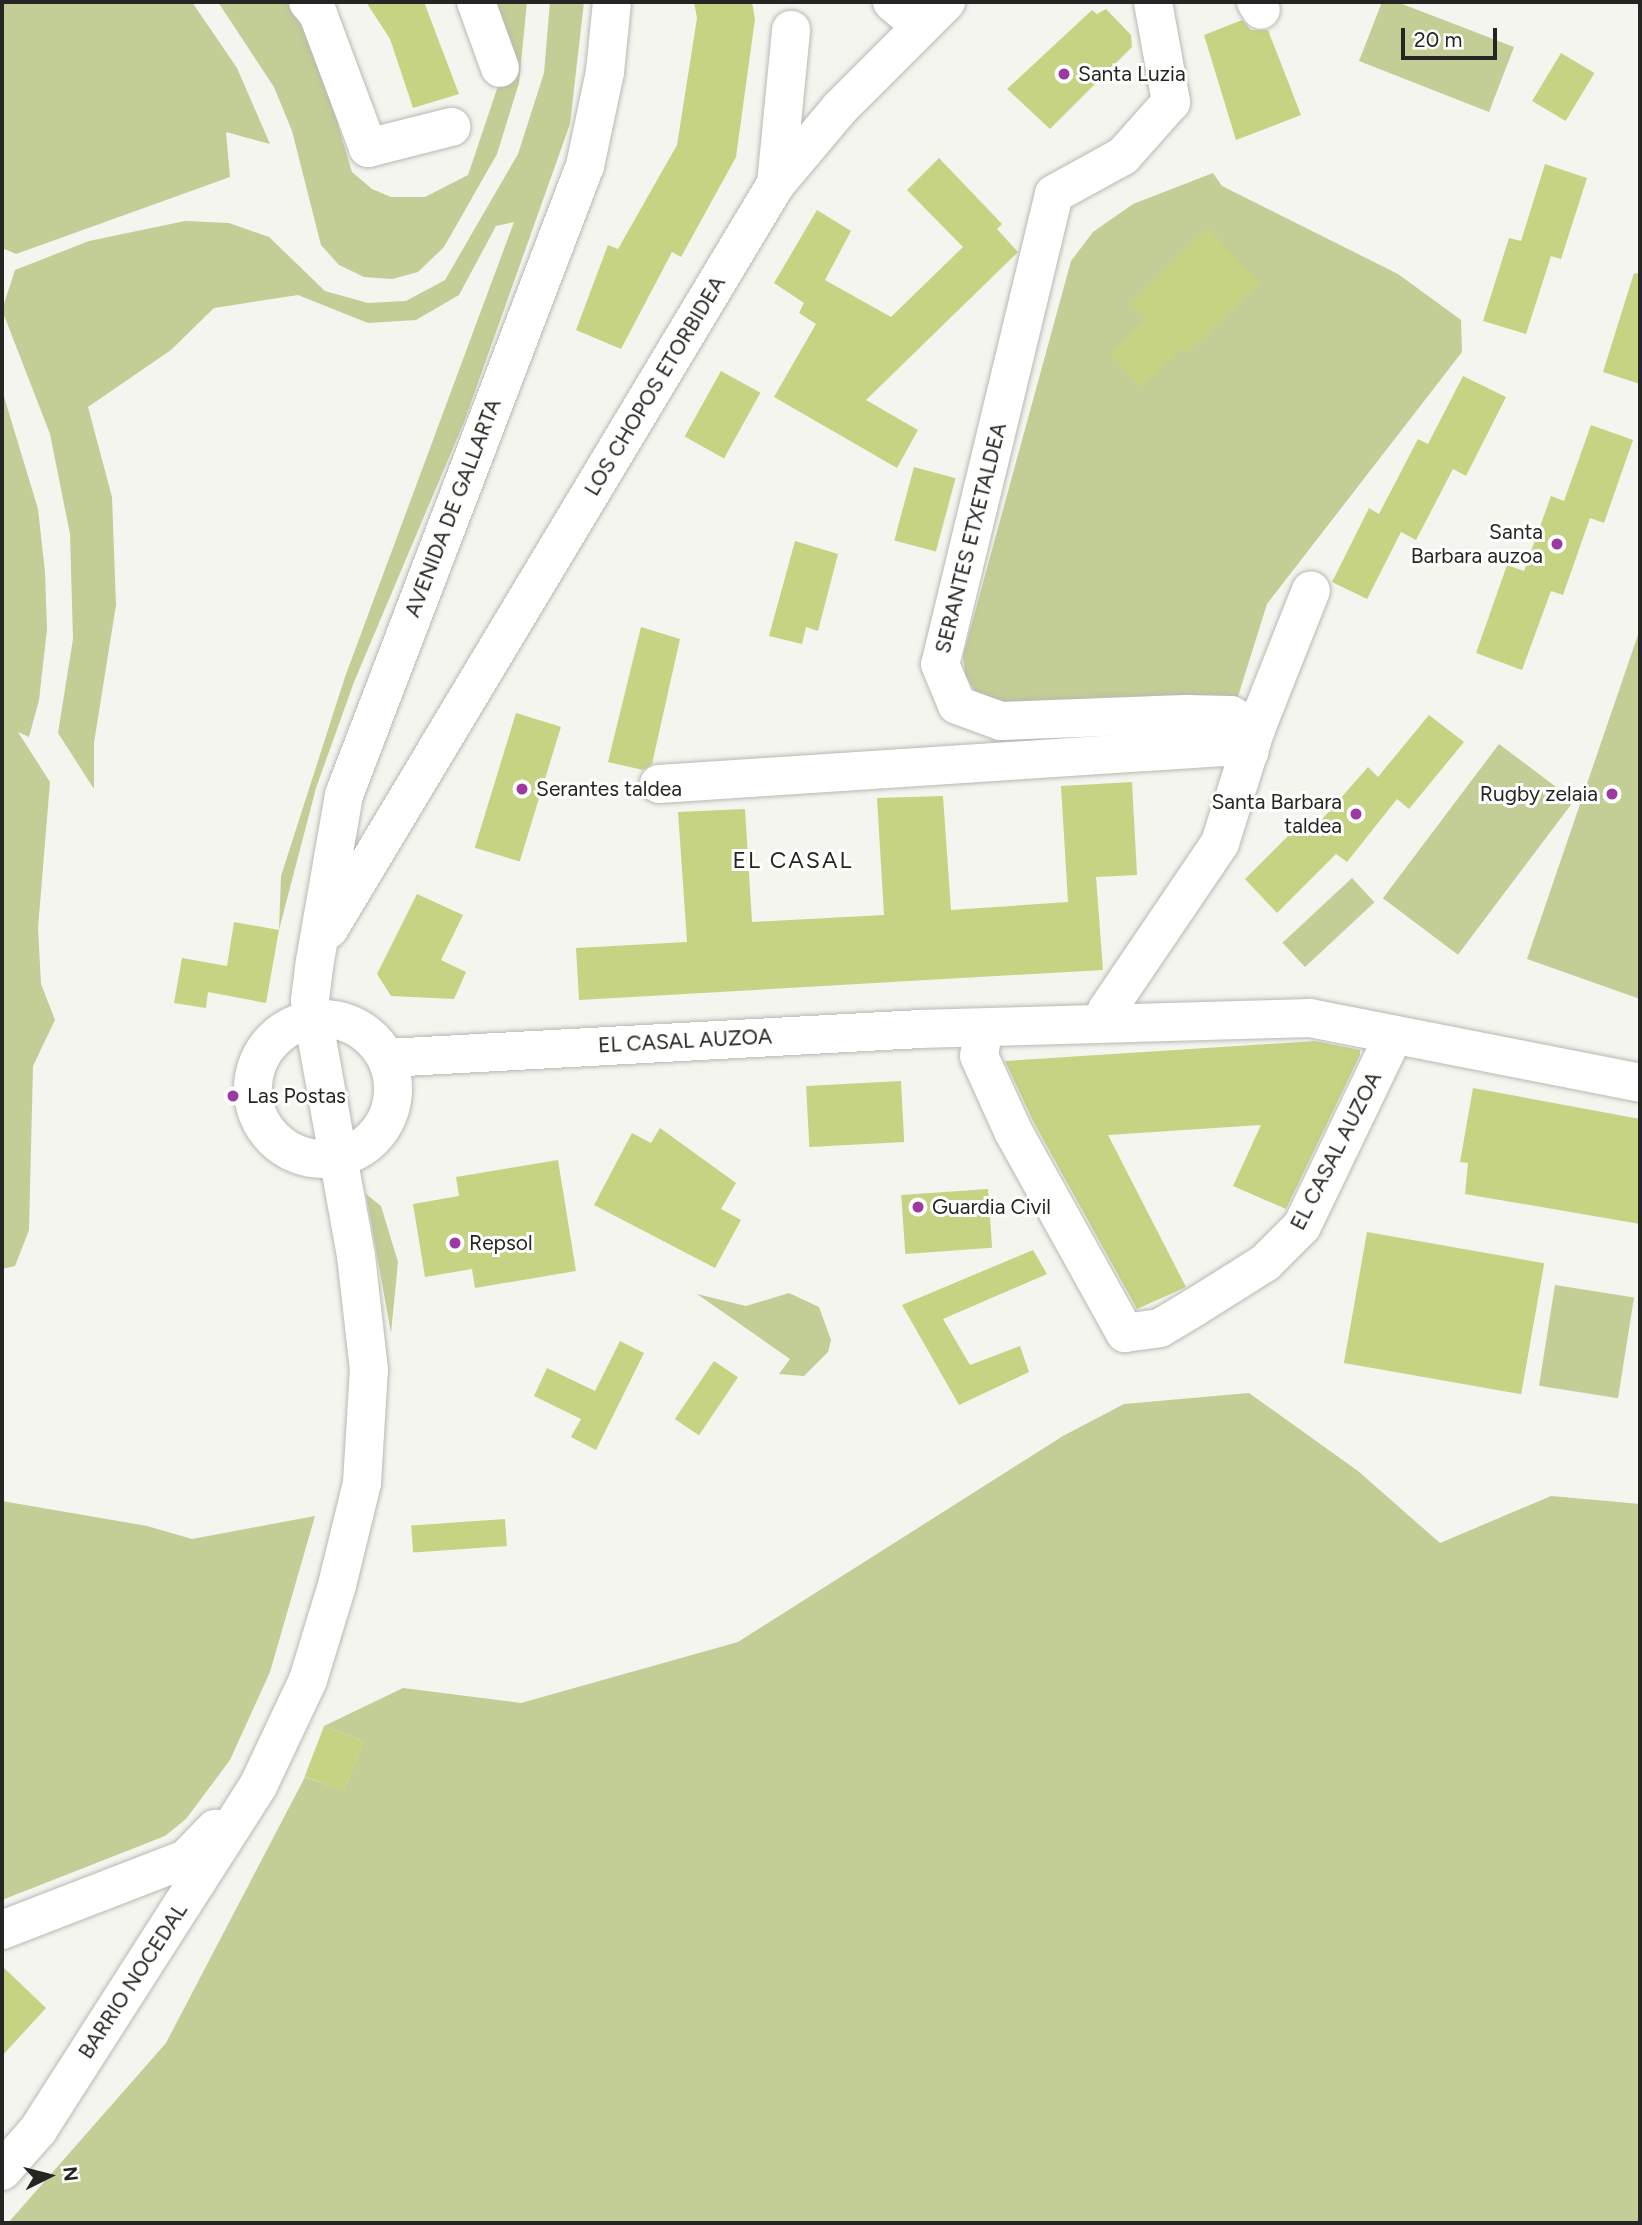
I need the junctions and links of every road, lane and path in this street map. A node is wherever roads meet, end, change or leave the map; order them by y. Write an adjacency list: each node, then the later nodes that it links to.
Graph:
1 (308, 2): 9 (street)
2 (476, 2): 8 (street)
3 (612, 2): 14 (street, AVENIDA DE GALLARTA)
4 (892, 2): 6 (street)
5 (1153, 2): 12 (street, SERANTES ETXETALDEA)
6 (933, 14): 10 (street, LOS CHOPOS ETORBIDEA)
7 (791, 30): 10 (street)
8 (500, 68)
9 (451, 127)
10 (775, 184): 15 (street, LOS CHOPOS ETORBIDEA)
11 (1311, 590): 12 (street)
12 (1253, 741): 13 (street); 18 (street)
13 (659, 784)
14 (344, 795): 15 (street); 16 (street, AVENIDA DE GALLARTA)
15 (408, 803): 16 (street, LOS CHOPOS ETORBIDEA)
16 (319, 944): 17 (street, AVENIDA DE GALLARTA)
17 (313, 1018): 21 (street); 23 (street, AVENIDA DE GALLARTA); 23 (street)
18 (1105, 1023): 19 (street, EL CASAL AUZOA); 20 (street, EL CASAL AUZOA)
19 (983, 1029): 20 (street, EL CASAL AUZOA); 21 (street, EL CASAL AUZOA)
20 (1394, 1035): 22 (street, EL CASAL AUZOA)
21 (387, 1058): 23 (street)
22 (1640, 1083)
23 (338, 1158): 24 (street, AVENIDA DE GALLARTA)
24 (258, 1786): 25 (street); 26 (street, BARRIO NOCEDAL)
25 (2, 1930)
26 (2, 2171)

